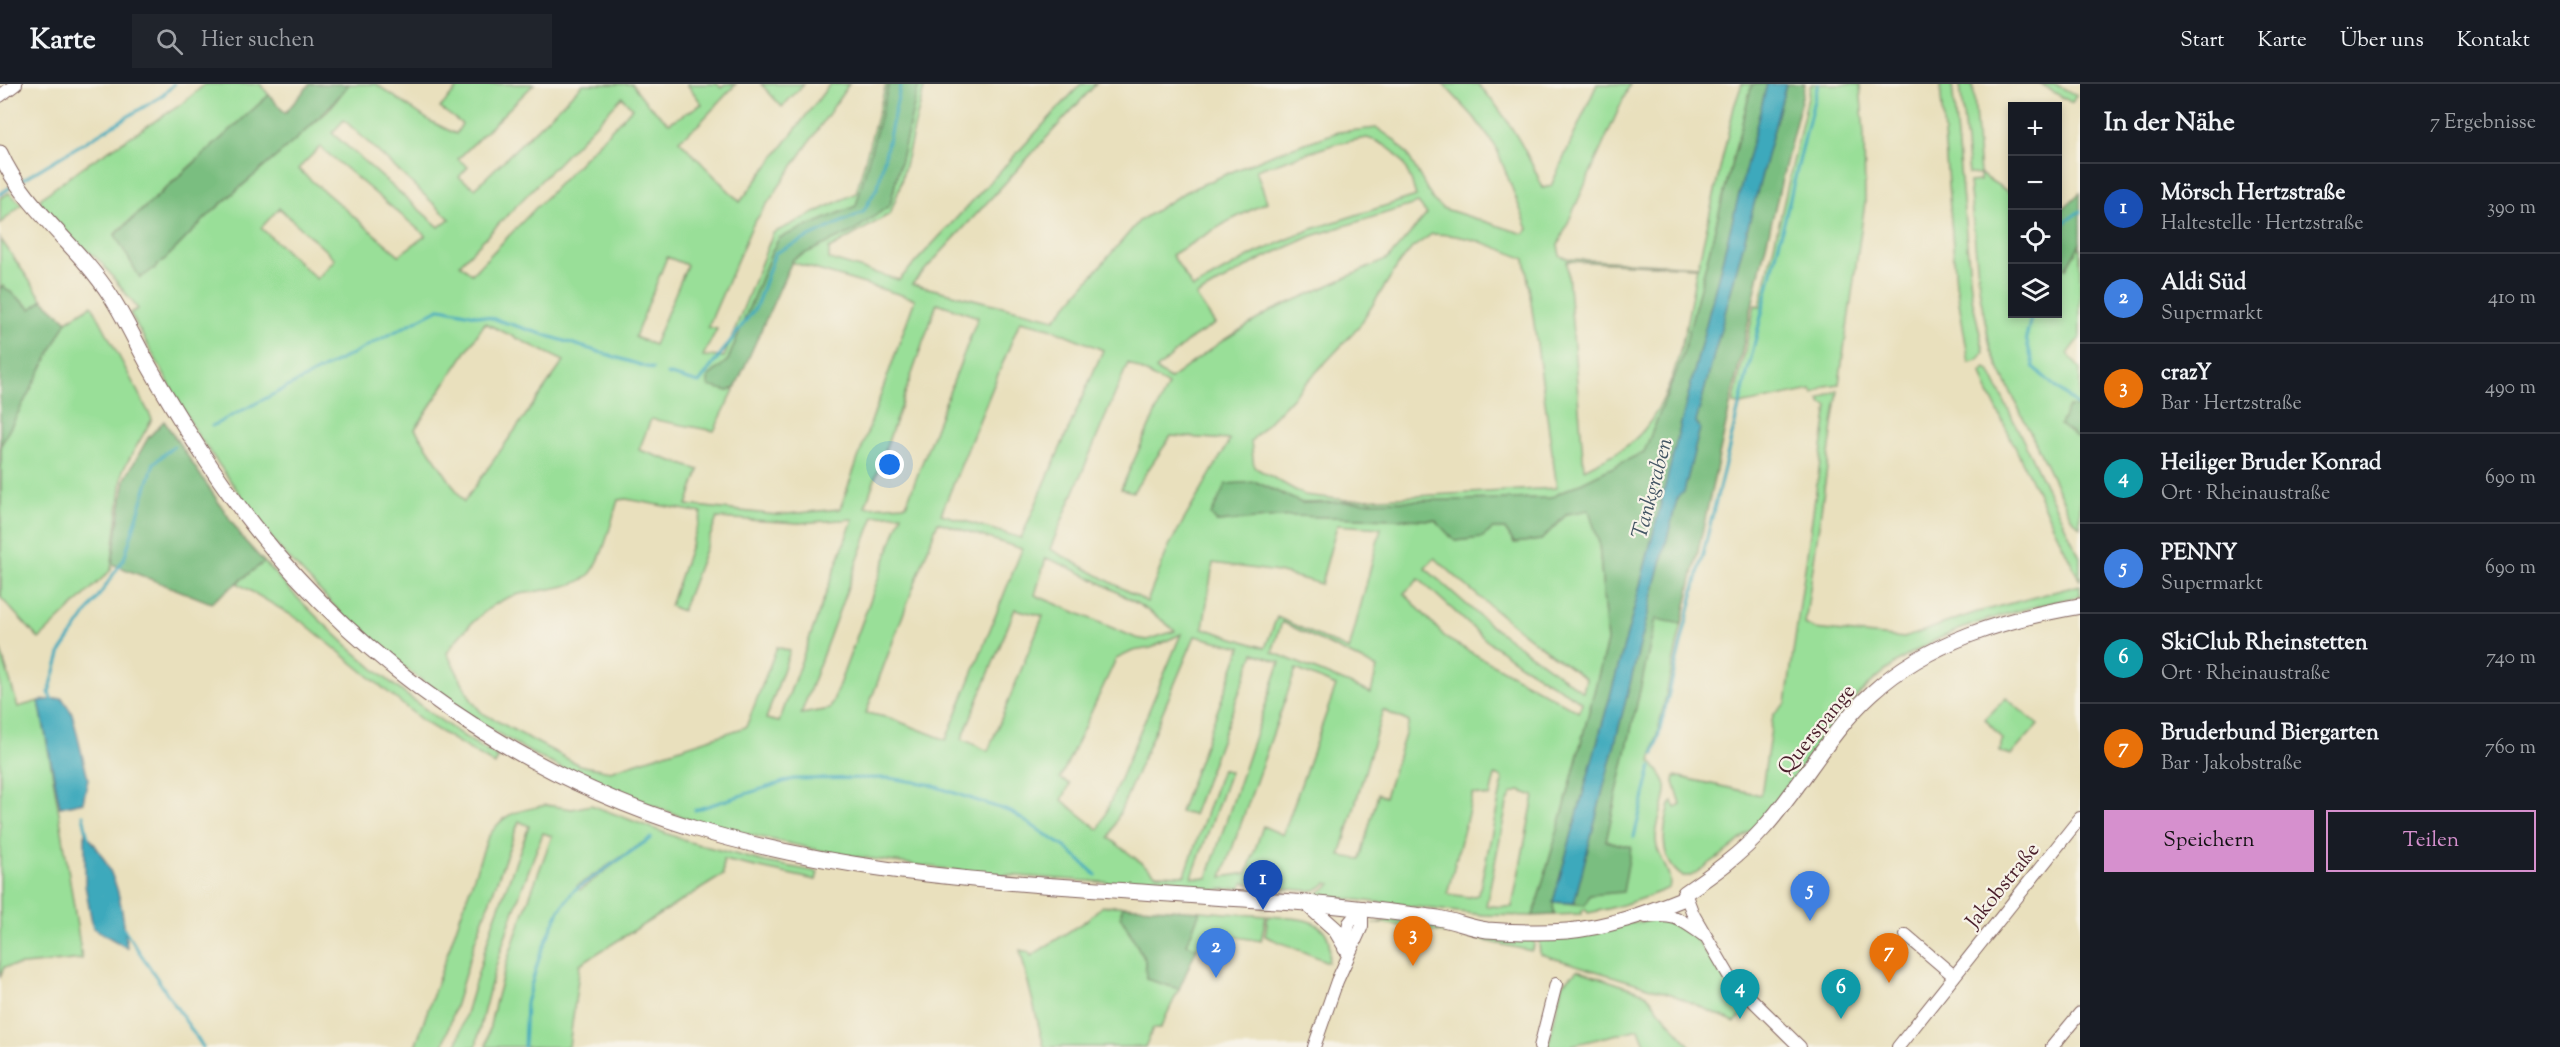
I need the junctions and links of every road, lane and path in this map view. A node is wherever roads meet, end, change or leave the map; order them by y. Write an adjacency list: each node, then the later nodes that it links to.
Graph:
1 (16, 84): 2 (street)
2 (0, 96)
3 (0, 153): 7 (main road)
4 (2080, 606): 6 (main road, Querspange)
5 (2080, 819): 15 (street, Jakobstraße)
6 (1685, 893): 9 (main road, Querspange); 10 (main road); 12 (street)
7 (1306, 903): 8 (main road); 13 (main road)
8 (1362, 907): 10 (main road); 13 (street); 14 (street)
9 (1636, 918): 10 (main road, Querspange); 12 (street)
10 (1455, 921)
11 (1905, 935): 15 (street)
12 (1706, 937): 20 (street)
13 (1344, 944): 14 (street)
14 (1343, 966): 18 (street)
15 (1954, 976): 21 (street, Jakobstraße)
16 (1556, 984): 19 (street)
17 (2080, 1013): 22 (street)
18 (1314, 1047)
19 (1540, 1047)
20 (1800, 1047)
21 (1898, 1047)
22 (2052, 1047)

